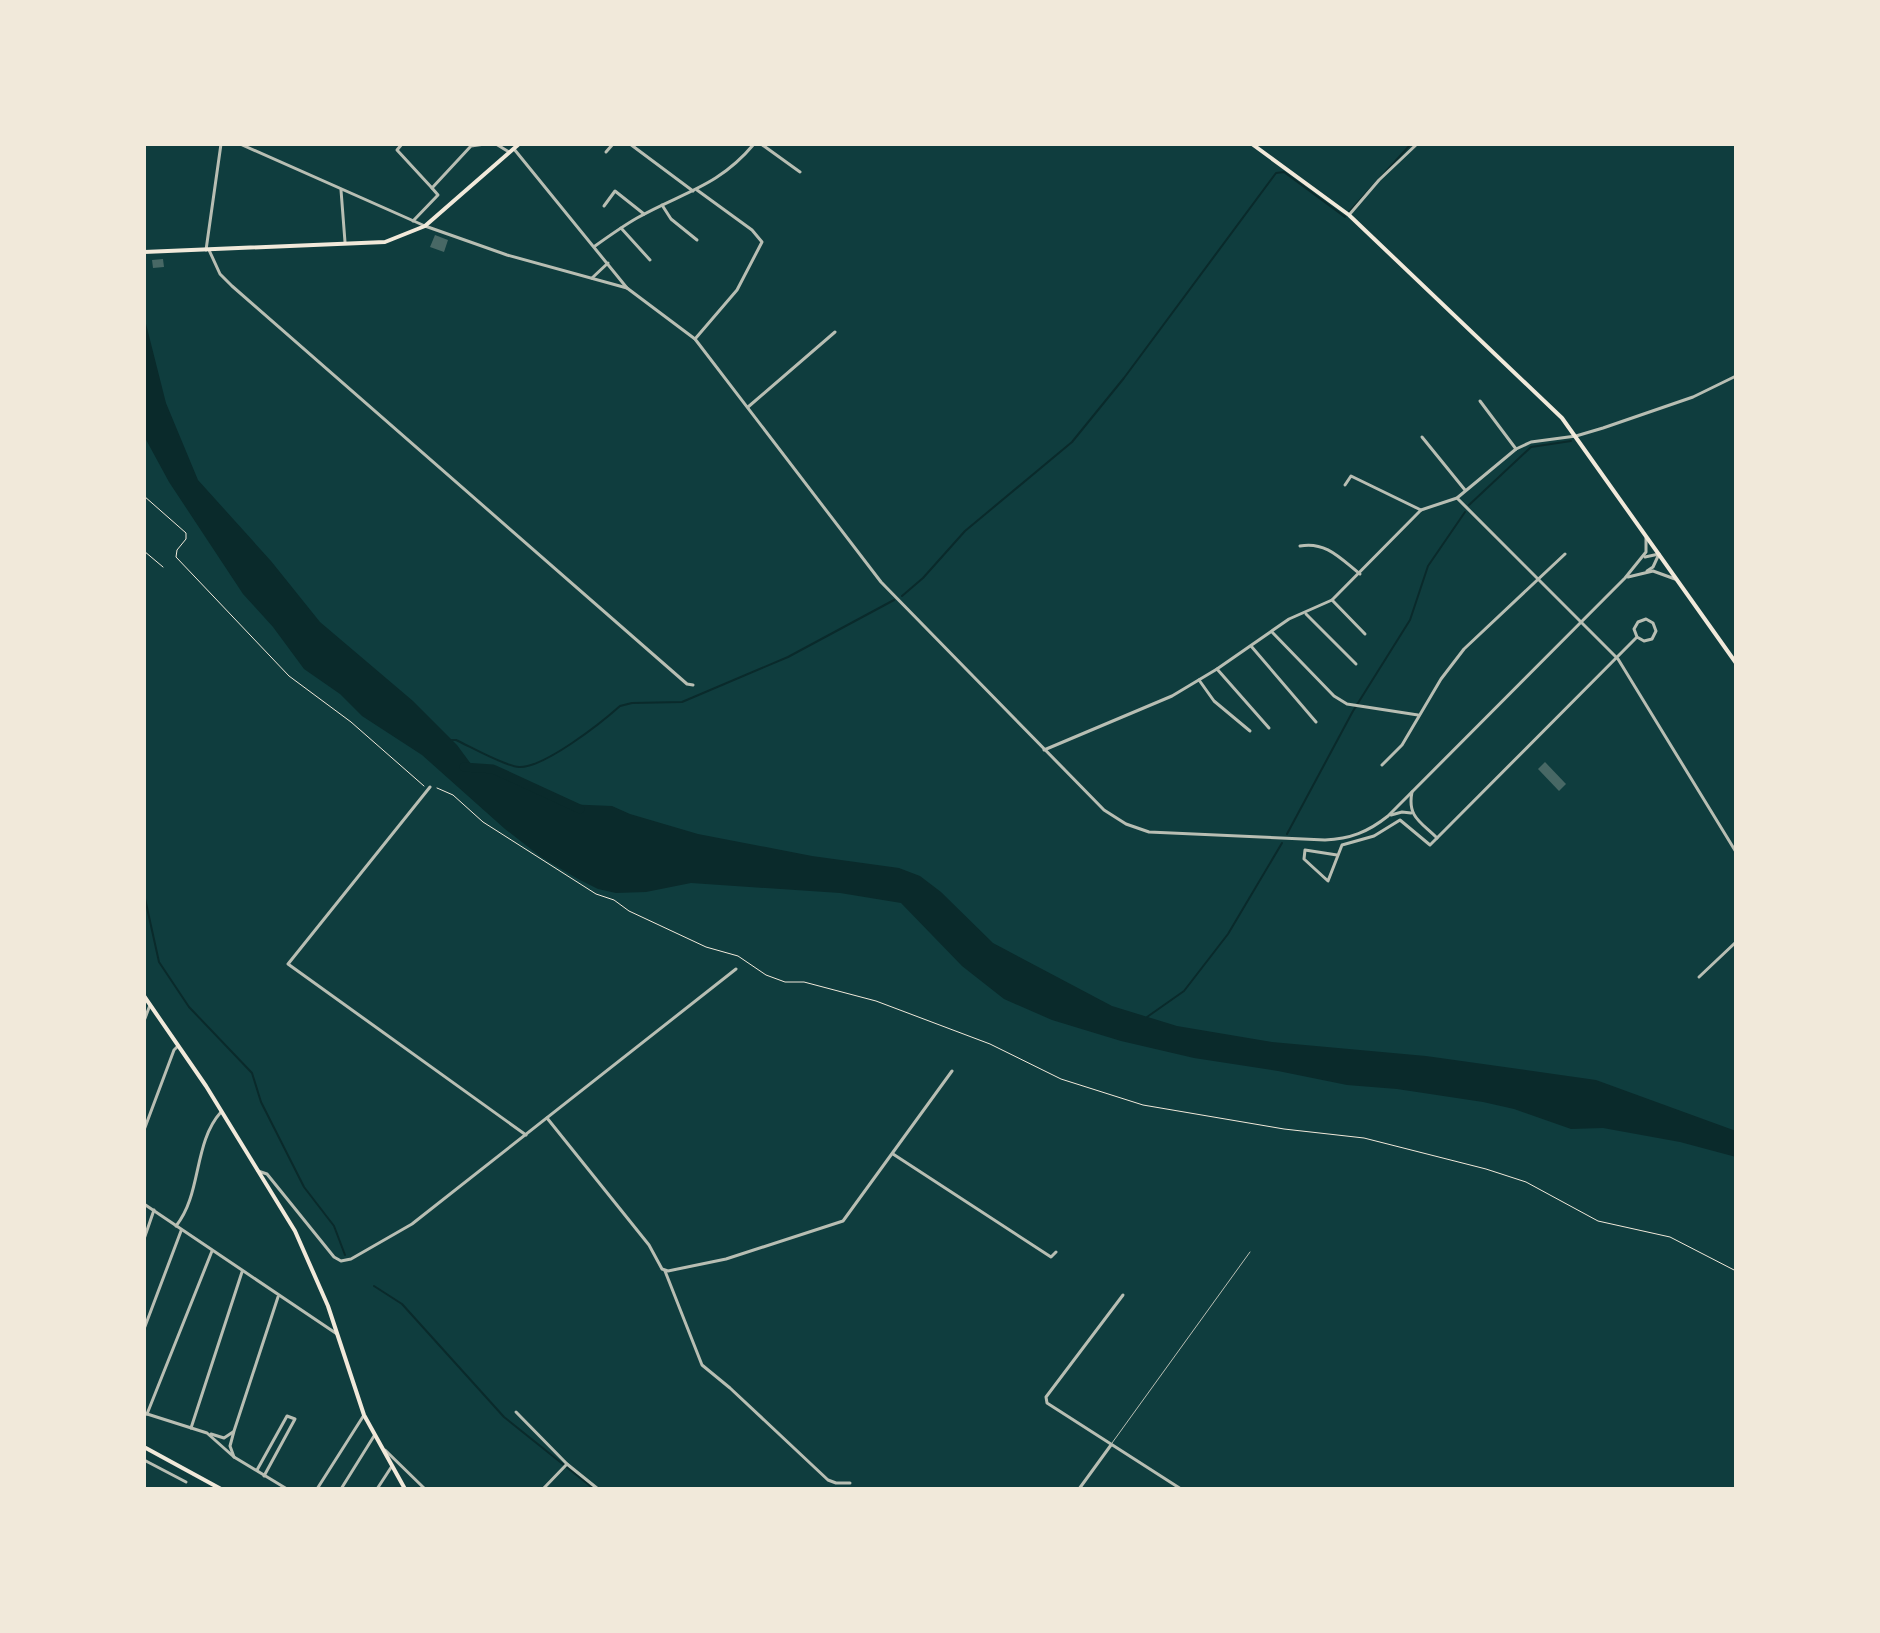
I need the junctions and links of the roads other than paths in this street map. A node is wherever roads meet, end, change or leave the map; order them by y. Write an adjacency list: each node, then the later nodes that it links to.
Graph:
1 (221, 144): 30 (street)
2 (240, 144): 18 (street)
3 (402, 144): 17 (street)
4 (485, 144): 13 (street)
5 (496, 144): 14 (street)
6 (519, 144): 14 (main road)
7 (613, 144): 15 (street)
8 (630, 144): 19 (street)
9 (754, 144): 19 (street)
10 (761, 144): 16 (street)
11 (1252, 144): 23 (main road)
12 (1417, 144): 23 (street)
13 (470, 145): 17 (street)
14 (511, 151): 25 (main road); 29 (street)
15 (606, 152)
16 (800, 172)
17 (432, 188): 24 (street)
18 (341, 190): 24 (street); 28 (street)
19 (695, 190): 20 (street); 37 (street)
20 (662, 205): 22 (street); 27 (street)
21 (604, 206): 22 (street)
22 (644, 214): 26 (street)
23 (1349, 215): 41 (main road)
24 (413, 221): 25 (street)
25 (425, 226): 28 (main road); 34 (street)
26 (621, 228): 29 (street); 32 (street)
27 (697, 240)
28 (346, 245): 30 (main road)
29 (595, 246): 33 (street)
30 (208, 250): 31 (main road); 70 (street)
31 (144, 252)
32 (650, 260)
33 (608, 263): 34 (street); 35 (street)
34 (592, 278): 35 (street)
35 (627, 288): 37 (street)
36 (835, 332): 40 (street)
37 (695, 339): 40 (street)
38 (1736, 376): 41 (street)
39 (1480, 401): 43 (street)
40 (748, 407): 75 (street)
41 (1576, 436): 43 (street); 48 (main road)
42 (1422, 437): 45 (street)
43 (1516, 449): 45 (street)
44 (1345, 485): 47 (street)
45 (1465, 490): 46 (street)
46 (1457, 498): 47 (street); 56 (street)
47 (1421, 510): 54 (street)
48 (1645, 534): 51 (main road); 52 (street)
49 (1300, 546): 54 (street)
50 (1565, 554): 56 (street)
51 (1659, 554): 52 (street); 53 (street); 57 (main road)
52 (1640, 561): 55 (street)
53 (1644, 573): 55 (street); 57 (street)
54 (1360, 574): 58 (street)
55 (1625, 578): 60 (street)
56 (1538, 579): 60 (street); 71 (street)
57 (1679, 581): 66 (main road)
58 (1332, 600): 59 (street); 62 (street)
59 (1306, 614): 61 (street); 67 (street)
60 (1580, 622): 65 (street); 78 (street)
61 (1272, 632): 64 (street); 71 (street)
62 (1365, 634)
63 (1637, 637): 63 (street); 65 (street)
64 (1250, 645): 68 (street); 72 (street)
65 (1618, 659): 81 (street); 82 (street)
66 (1736, 663)
67 (1356, 664)
68 (1217, 669): 69 (street); 73 (street)
69 (1199, 680): 74 (street); 75 (street)
70 (693, 685)
71 (1419, 716): 76 (street)
72 (1316, 722)
73 (1269, 728)
74 (1250, 731)
75 (1044, 750): 80 (street)
76 (1382, 765)
77 (430, 787): 97 (street)
78 (1412, 792): 79 (street); 80 (street)
79 (1412, 813): 80 (street); 81 (street)
80 (1388, 816)
81 (1437, 838): 83 (street)
82 (1736, 852)
83 (1337, 855): 83 (street)
84 (1736, 942): 86 (street)
85 (736, 969): 95 (street)
86 (1699, 977)
87 (144, 996): 88 (main road)
88 (150, 1005): 89 (street); 90 (main road)
89 (144, 1021)
90 (178, 1046): 93 (street); 94 (main road)
91 (952, 1071): 98 (street)
92 (144, 1103): 93 (street)
93 (153, 1106): 96 (street)
94 (222, 1111): 99 (main road); 102 (street)
95 (547, 1118): 97 (street); 109 (street)
96 (144, 1130)
97 (526, 1135): 99 (street)
98 (893, 1154): 106 (street); 109 (street)
99 (258, 1171): 113 (main road)
100 (144, 1204): 101 (street)
101 (154, 1210): 102 (street); 104 (street)
102 (176, 1226): 103 (street)
103 (182, 1230): 105 (street); 112 (street)
104 (144, 1239)
105 (212, 1251): 108 (street); 115 (street)
106 (1056, 1252)
107 (1250, 1252): 121 (lane)
108 (242, 1271): 110 (street); 117 (street)
109 (665, 1271): 131 (street)
110 (278, 1295): 113 (street); 118 (street)
111 (1123, 1295): 121 (street)
112 (144, 1329)
113 (337, 1334): 116 (main road)
114 (516, 1412): 126 (street)
115 (146, 1413): 117 (street)
116 (364, 1415): 120 (main road); 134 (street)
117 (191, 1428): 119 (street)
118 (234, 1431): 119 (street); 124 (street)
119 (207, 1433): 124 (street)
120 (374, 1436): 123 (main road); 135 (street)
121 (1111, 1445): 141 (street); 142 (street)
122 (144, 1447): 132 (main road)
123 (381, 1449): 127 (main road); 138 (street)
124 (234, 1457): 128 (street)
125 (144, 1460): 130 (street)
126 (566, 1465): 139 (street); 140 (street)
127 (392, 1466): 136 (street); 137 (main road)
128 (256, 1471): 129 (street); 129 (street)
129 (264, 1476): 133 (street)
130 (186, 1482)
131 (850, 1483)
132 (221, 1489)
133 (287, 1489)
134 (317, 1489)
135 (341, 1489)
136 (377, 1489)
137 (405, 1489)
138 (425, 1489)
139 (543, 1489)
140 (598, 1489)
141 (1079, 1489)
142 (1181, 1489)

